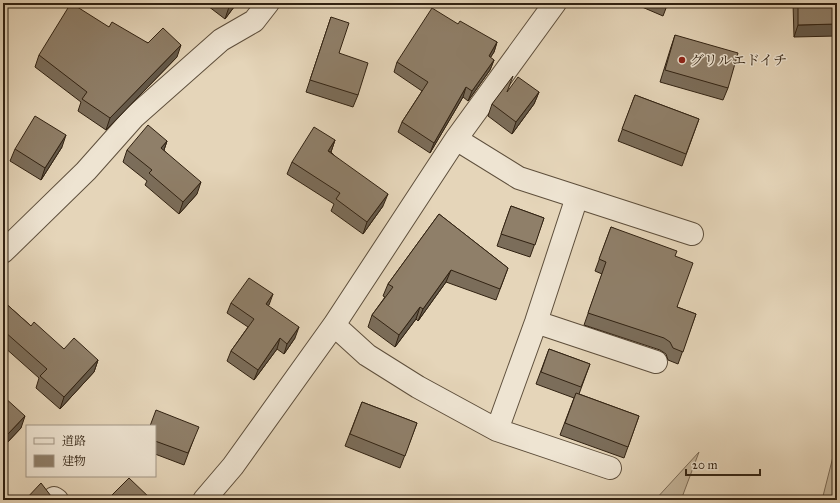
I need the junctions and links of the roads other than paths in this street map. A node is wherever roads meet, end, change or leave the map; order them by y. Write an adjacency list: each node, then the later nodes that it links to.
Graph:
1 (268, 3): 6 (street)
2 (555, 3): 3 (street)
3 (456, 139): 4 (street); 8 (street)
4 (577, 197): 5 (street); 7 (street)
5 (692, 234)
6 (3, 252)
7 (536, 322): 9 (street); 10 (street)
8 (334, 325): 10 (street); 12 (street)
9 (656, 362)
10 (497, 430): 11 (street)
11 (610, 468)
12 (204, 500)

